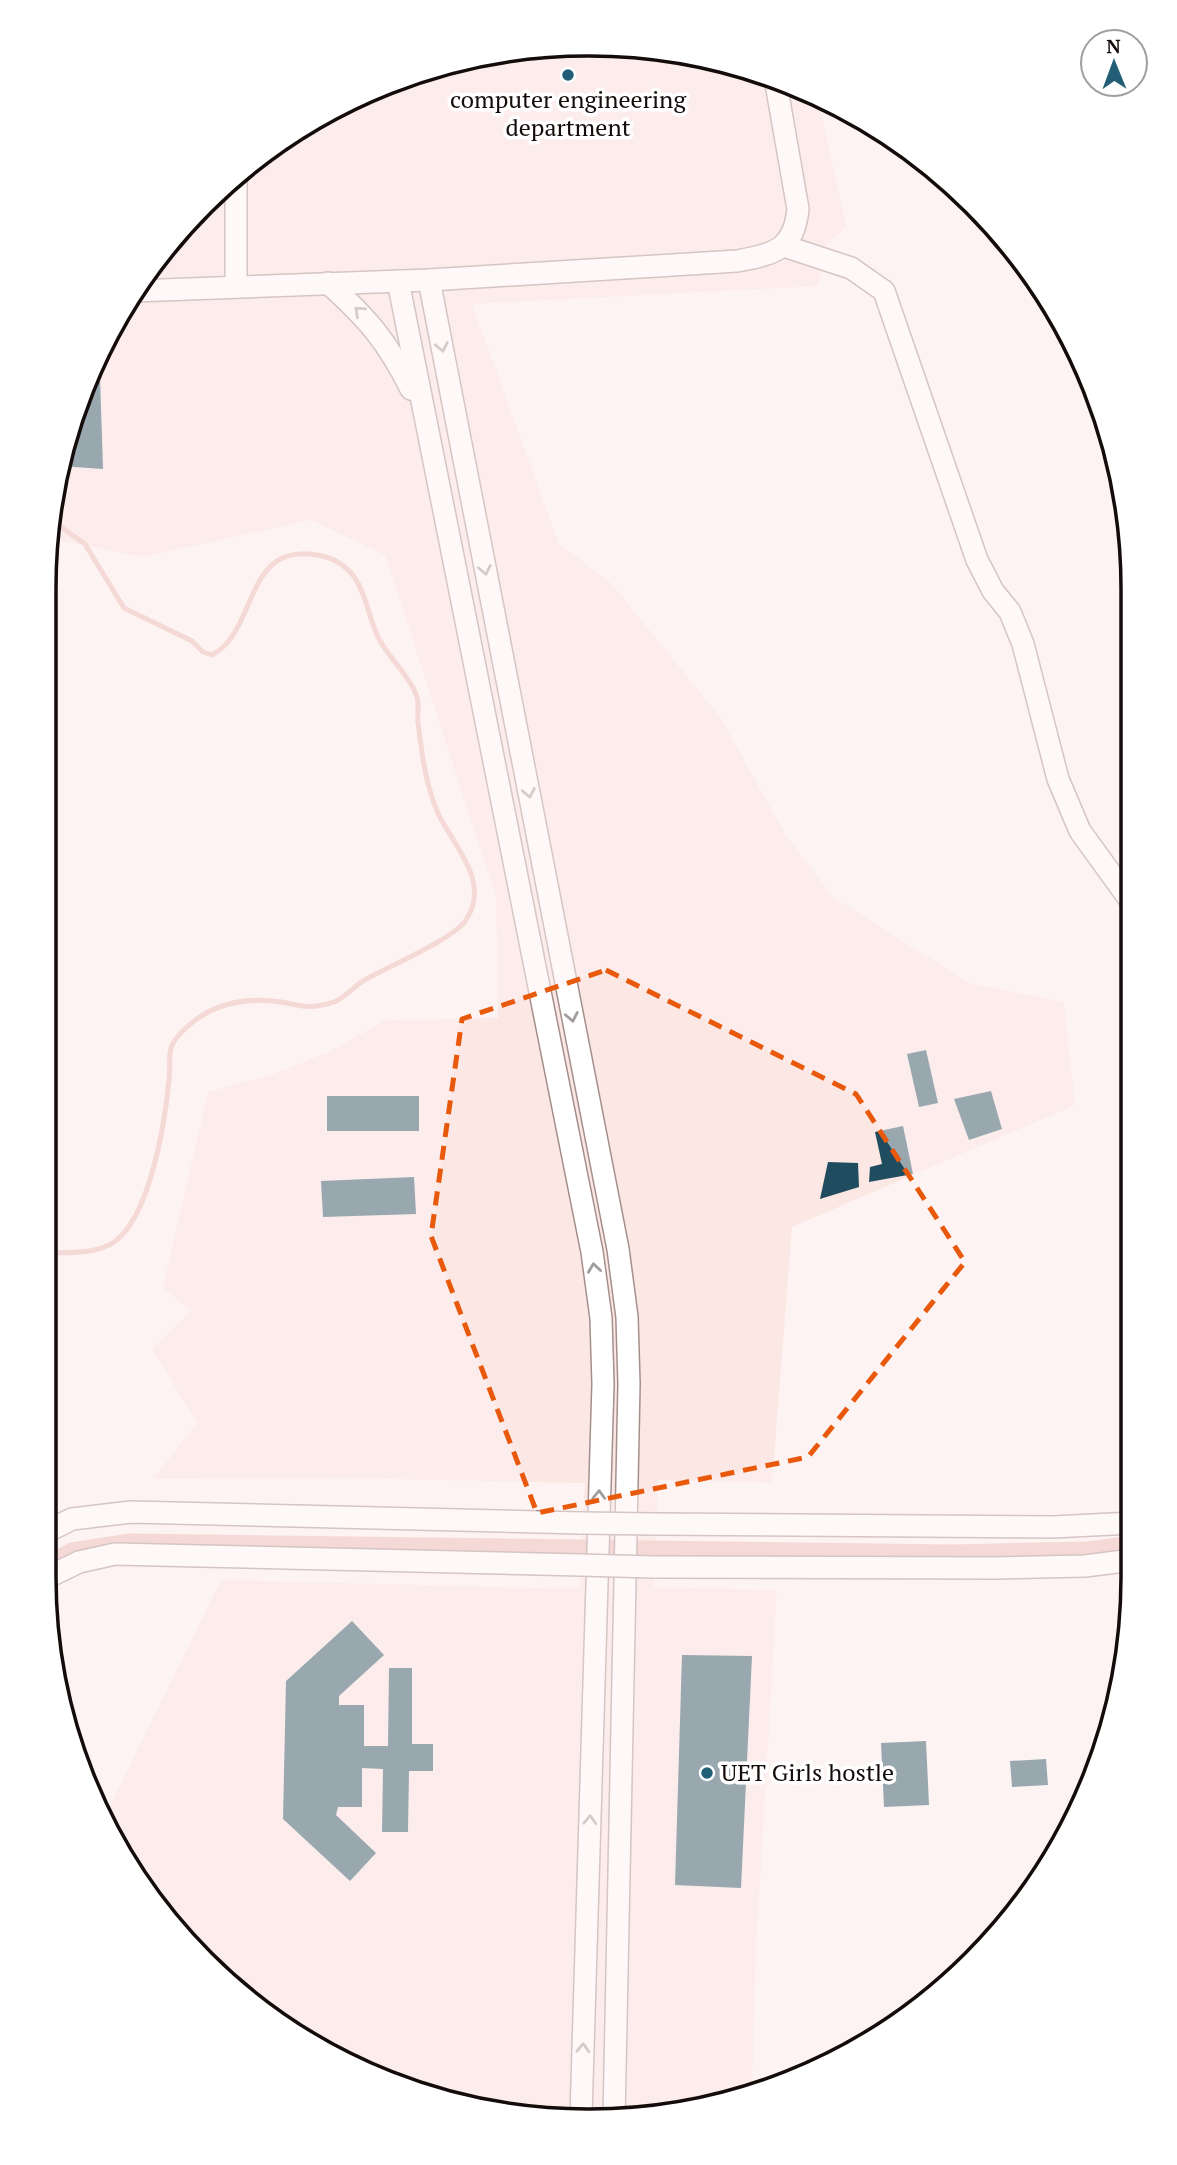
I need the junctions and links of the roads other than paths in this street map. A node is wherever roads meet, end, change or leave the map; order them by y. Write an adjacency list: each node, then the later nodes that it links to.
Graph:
1 (777, 91): 3 (street)
2 (236, 189): 7 (street)
3 (784, 246): 4 (street); 10 (street)
4 (429, 280): 5 (street); 15 (street, one-way to 15)
5 (398, 281): 6 (street); 9 (street)
6 (328, 283): 7 (street); 9 (street, one-way to 6)
7 (236, 287): 8 (street)
8 (148, 290)
9 (422, 410): 16 (street, one-way to 9)
10 (1121, 888)
11 (1121, 1524): 12 (street, bridge)
12 (56, 1527)
13 (1121, 1561): 14 (street, bridge)
14 (56, 1573)
15 (614, 2108)
16 (581, 2109)

